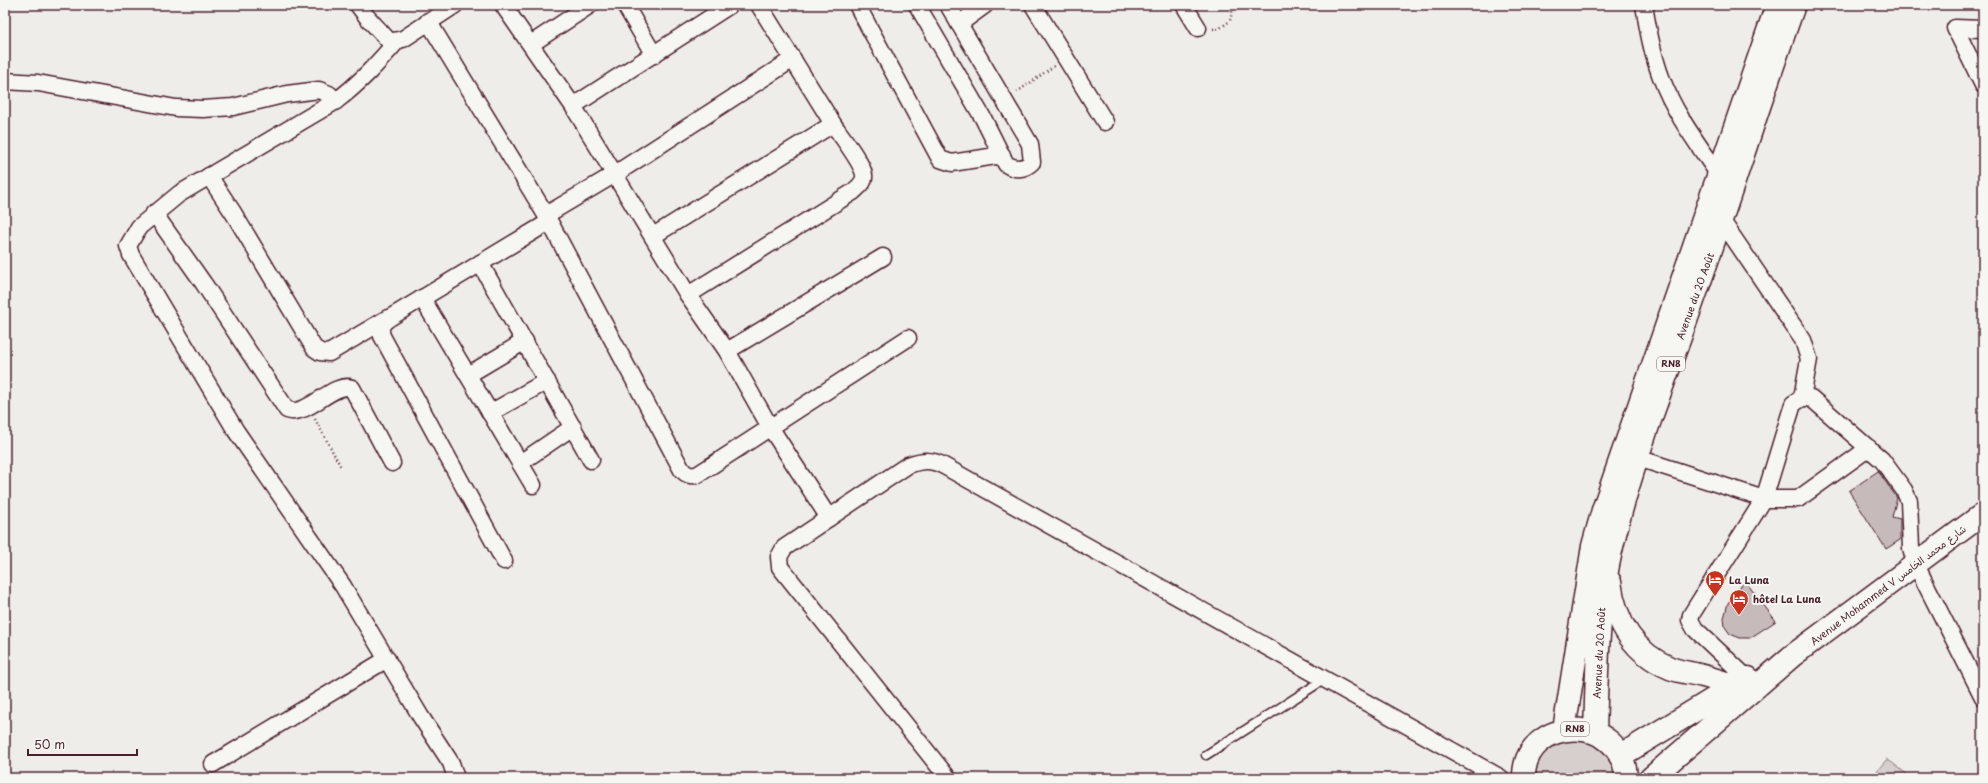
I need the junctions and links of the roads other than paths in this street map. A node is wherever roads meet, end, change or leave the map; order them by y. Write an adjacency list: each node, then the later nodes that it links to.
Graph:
1 (358, 5): 21 (street)
2 (455, 5): 17 (street)
3 (503, 5): 22 (street)
4 (590, 5): 22 (street)
5 (625, 5): 23 (street)
6 (730, 5): 23 (street)
7 (759, 5): 24 (street)
8 (857, 5): 31 (street)
9 (917, 5): 31 (street)
10 (948, 5): 18 (street)
11 (985, 5): 18 (street)
12 (1033, 5): 29 (street)
13 (1184, 5): 19 (street)
14 (1644, 5): 33 (street)
15 (1777, 5): 33 (main road, Avenue du 20 Août / RN8)
16 (1794, 5): 37 (main road, Avenue du 20 Août / RN8)
17 (428, 21): 21 (street); 36 (street)
18 (959, 24): 31 (street)
19 (1198, 28)
20 (1983, 29): 26 (street)
21 (397, 41): 27 (street)
22 (531, 44): 28 (street)
23 (654, 55): 28 (street)
24 (793, 59): 30 (street); 32 (street)
25 (5, 81): 27 (street)
26 (1983, 85)
27 (336, 101): 34 (street)
28 (573, 106): 32 (street)
29 (1106, 122)
30 (833, 124): 38 (street); 41 (street)
31 (1002, 155)
32 (615, 174): 36 (street); 38 (street)
33 (1719, 175): 70 (main road, Avenue du 20 Août / RN8)
34 (209, 176): 35 (street); 43 (street)
35 (154, 213): 56 (street); 66 (street)
36 (547, 218): 40 (street); 52 (street)
37 (1722, 221): 49 (street); 54 (main road, Avenue du 20 Août / RN8)
38 (653, 236): 41 (street)
39 (883, 258): 46 (street)
40 (480, 263): 42 (street); 45 (street)
41 (688, 295): 46 (street)
42 (422, 298): 43 (street); 47 (street)
43 (391, 316): 62 (street)
44 (908, 338): 52 (street)
45 (525, 341): 47 (street); 48 (street)
46 (726, 351): 52 (street)
47 (468, 375): 50 (street)
48 (547, 381): 50 (street); 51 (street)
49 (1802, 398): 53 (street); 59 (street)
50 (490, 413): 57 (street)
51 (573, 427): 55 (street); 57 (street)
52 (770, 427): 61 (street)
53 (1869, 448): 59 (street); 63 (street)
54 (1638, 458): 59 (street); 64 (main road, Avenue du 20 Août / RN8)
55 (591, 460)
56 (392, 463)
57 (520, 463): 58 (street)
58 (533, 485)
59 (1764, 499): 68 (street)
60 (1983, 514): 63 (main road, Avenue Mohammed V شارع محمد الخامس)
61 (829, 518): 67 (street); 76 (street)
62 (504, 561)
63 (1916, 564): 65 (main road, Avenue Mohammed V شارع محمد الخامس); 69 (street)
64 (1608, 566): 68 (main road); 71 (main road, Avenue du 20 Août / RN8)
65 (1792, 656): 68 (main road, Avenue Mohammed V شارع محمد الخامس); 80 (main road, Avenue Mohammed V شارع محمد الخامس)
66 (387, 659): 74 (street); 75 (street)
67 (1325, 679): 72 (lane); 77 (street)
68 (1741, 682): 73 (main road, Avenue Mohammed V شارع محمد الخامس)
69 (1983, 697)
70 (1564, 730): 71 (main road, RN8); 78 (main road, RN8)
71 (1595, 732): 73 (main road, RN8)
72 (1206, 755)
73 (1620, 756): 79 (main road, RN8)
74 (213, 764)
75 (456, 778)
76 (948, 778)
77 (1501, 778)
78 (1524, 778)
79 (1626, 778)
80 (1651, 778)

